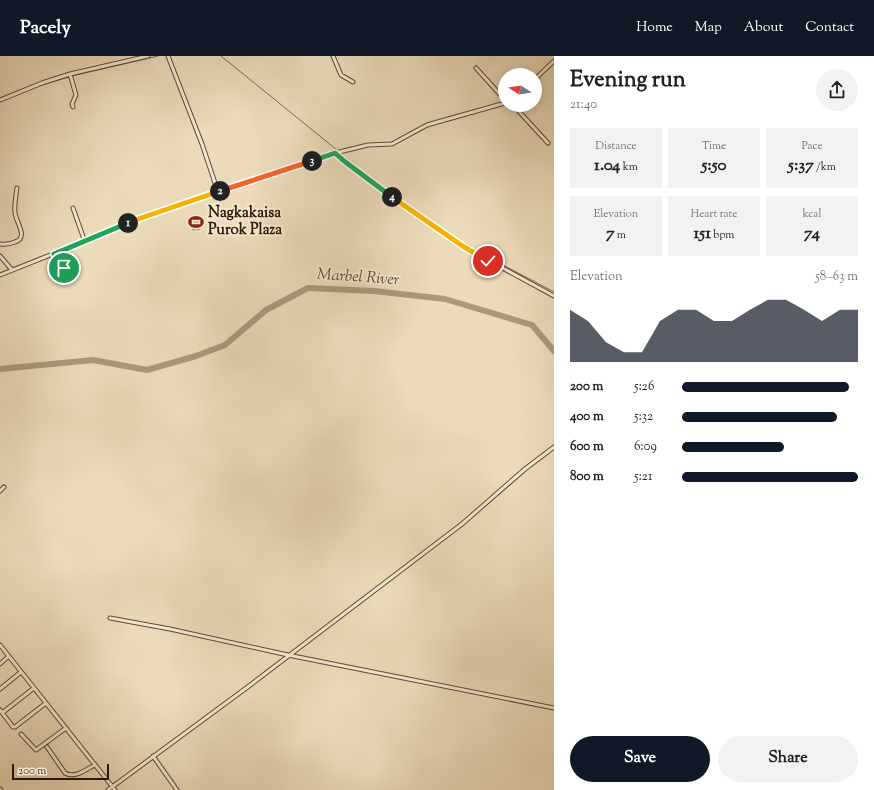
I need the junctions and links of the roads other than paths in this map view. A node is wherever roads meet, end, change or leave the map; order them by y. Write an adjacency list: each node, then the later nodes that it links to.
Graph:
1 (148, 56): 7 (street)
2 (168, 56): 17 (street)
3 (333, 56): 8 (street)
4 (554, 62): 6 (street)
5 (476, 68): 9 (street)
6 (542, 73)
7 (70, 74): 10 (street); 12 (street)
8 (353, 82)
9 (498, 92)
10 (0, 100)
11 (498, 105): 15 (street)
12 (73, 107)
13 (519, 112): 14 (street)
14 (548, 143)
15 (335, 153): 17 (street); 26 (street)
16 (17, 188): 20 (street)
17 (218, 192): 19 (street)
18 (73, 208): 19 (street)
19 (85, 242): 21 (street)
20 (0, 244)
21 (54, 254): 23 (street); 24 (street)
22 (0, 256): 23 (street)
23 (12, 270): 25 (street)
24 (65, 270)
25 (0, 275)
26 (554, 296)
27 (554, 447): 32 (street)
28 (4, 487): 29 (street)
29 (0, 490)
30 (110, 618): 32 (street)
31 (0, 645): 33 (street)
32 (288, 655): 39 (street); 44 (street)
33 (9, 656): 34 (street); 35 (street)
34 (0, 664)
35 (21, 672): 36 (street); 37 (street)
36 (34, 688): 38 (street); 40 (street)
37 (0, 689)
38 (46, 703): 40 (street); 41 (street)
39 (554, 708)
40 (1, 711)
41 (66, 728): 42 (street); 45 (street)
42 (21, 734)
43 (47, 747): 45 (street)
44 (153, 756): 46 (street); 48 (street)
45 (95, 764): 46 (street)
46 (114, 788): 47 (street)
47 (108, 790)
48 (177, 790)

